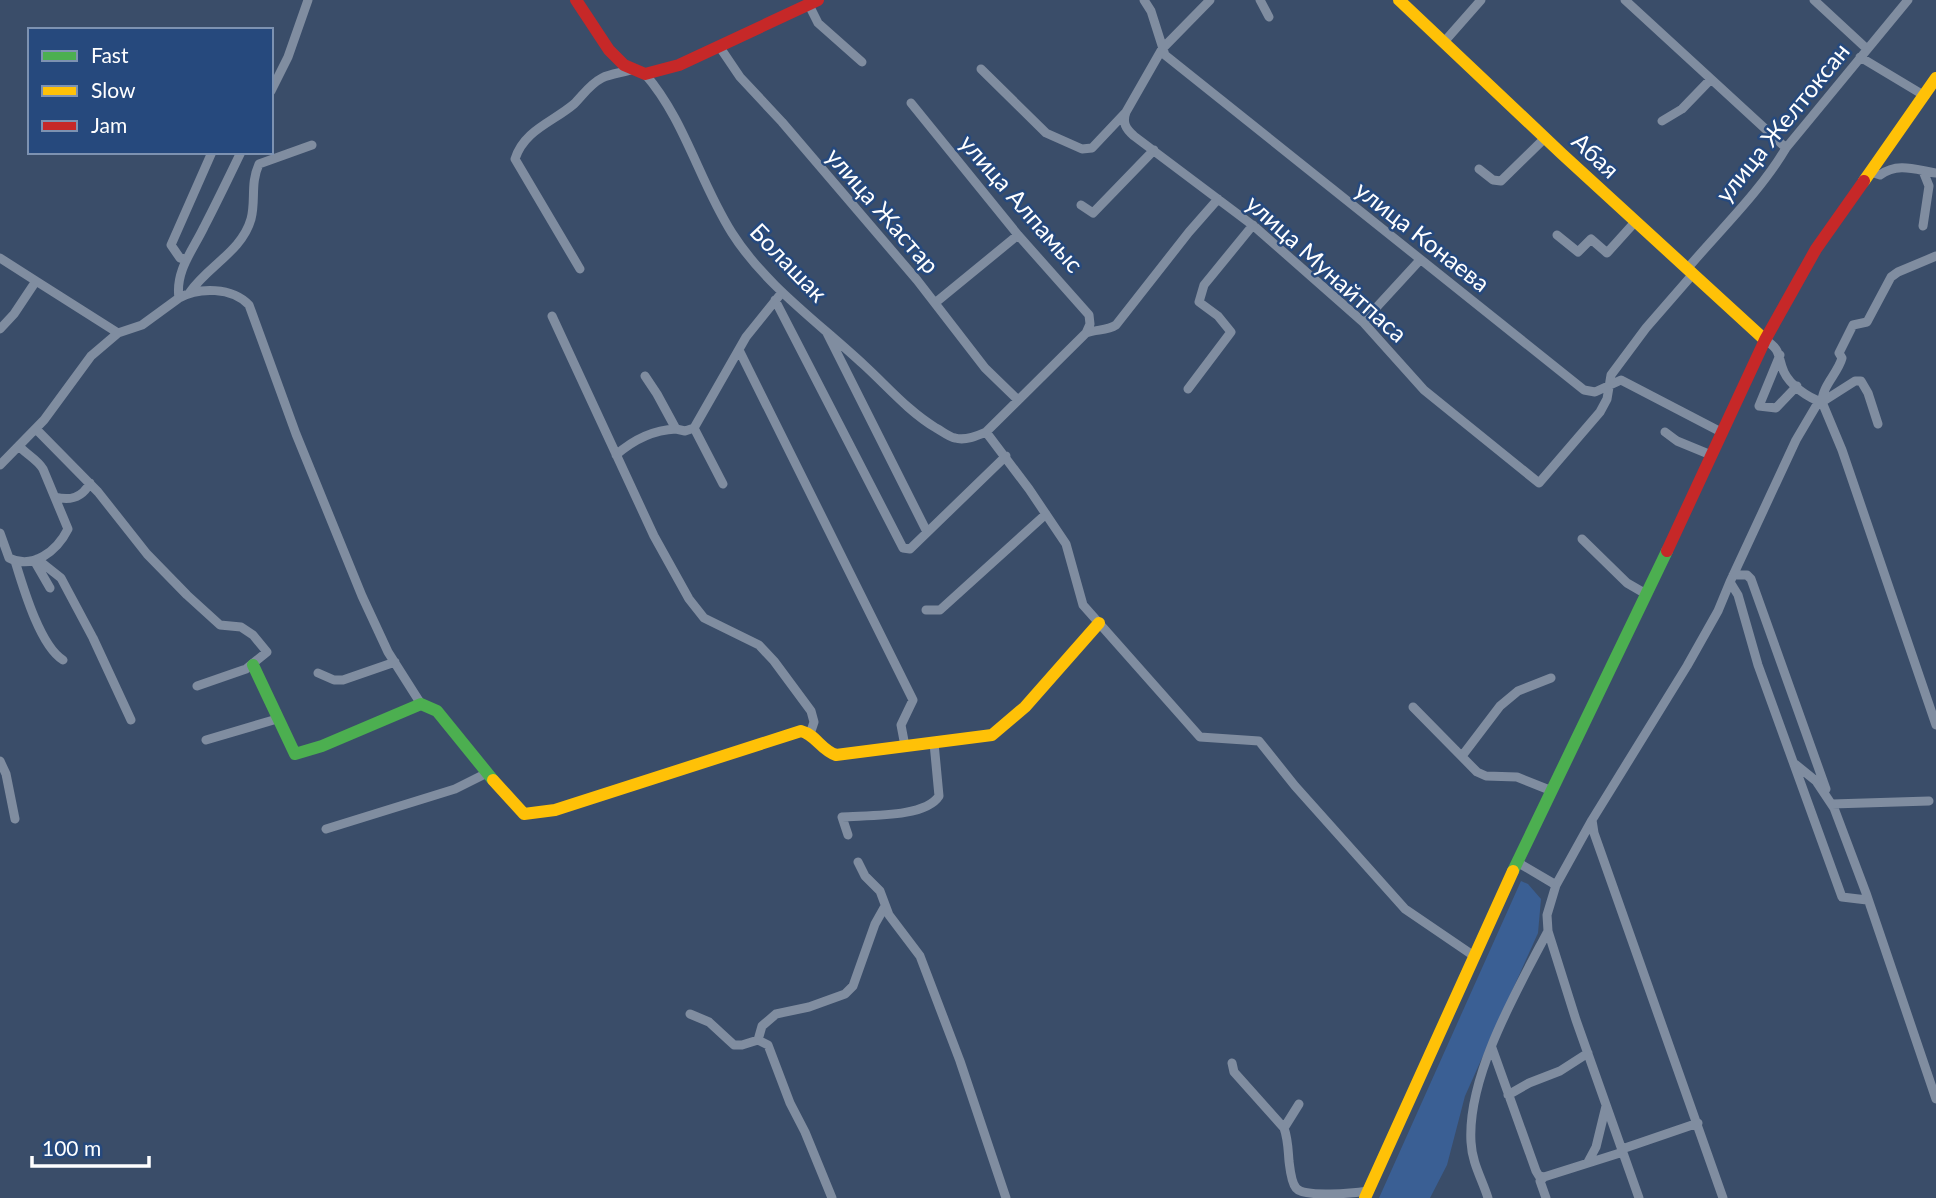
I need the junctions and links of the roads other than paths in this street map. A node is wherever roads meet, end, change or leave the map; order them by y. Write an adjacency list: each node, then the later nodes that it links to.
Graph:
1 (576, 0): 20 (street)
2 (1144, 0): 15 (street, улица Конаева)
3 (1210, 0): 15 (street)
4 (1260, 0): 12 (street)
5 (1399, 0): 13 (street, Абая)
6 (1481, 0): 13 (street)
7 (1625, 0): 22 (street)
8 (1814, 0): 16 (street)
9 (1908, 0): 16 (street, улица Желтоксан)
10 (306, 1): 23 (street)
11 (813, 2): 14 (street); 18 (street)
12 (1269, 17)
13 (1444, 42): 28 (street, Абая)
14 (719, 46): 20 (street); 56 (street, улица Жастар)
15 (1162, 49): 26 (street); 48 (street, улица Конаева)
16 (1867, 49): 17 (street, улица Желтоксан)
17 (1860, 57): 24 (street); 30 (street, улица Желтоксан)
18 (862, 62)
19 (981, 69): 26 (street)
20 (639, 71): 49 (street); 53 (street, Болашак)
21 (1936, 78): 24 (street)
22 (1710, 79): 27 (street); 30 (street)
23 (273, 87)
24 (1925, 96): 36 (street)
25 (911, 103): 43 (street, улица Алпамыс)
26 (1126, 112): 31 (street, улица Мунайтпаса)
27 (1662, 121)
28 (1545, 138): 34 (street); 40 (street, Абая)
29 (312, 145): 52 (street)
30 (1786, 148): 50 (street, улица Желтоксан)
31 (1154, 150): 38 (street, улица Мунайтпаса); 39 (street)
32 (211, 154): 47 (street)
33 (240, 154): 47 (street)
34 (1479, 169)
35 (1923, 171): 36 (street); 37 (street); 42 (street)
36 (1871, 172): 63 (street)
37 (1936, 173)
38 (1218, 198): 41 (street, улица Мунайтпаса); 62 (street)
39 (1081, 205)
40 (1635, 222): 44 (street); 50 (street, Абая)
41 (1252, 225): 58 (street, улица Мунайтпаса); 69 (street)
42 (1923, 226)
43 (1018, 235): 56 (street); 62 (street, улица Алпамыс)
44 (1557, 235)
45 (1936, 256): 71 (street)
46 (0, 258): 51 (street)
47 (186, 259): 54 (street)
48 (1420, 260): 58 (street); 67 (street, улица Конаева)
49 (580, 269)
50 (1690, 272): 63 (street, Абая); 67 (street, улица Желтоксан)
51 (36, 281): 59 (street); 61 (street)
52 (190, 292): 54 (street); 100 (street)
53 (782, 292): 55 (street); 60 (street, Болашак)
54 (179, 298): 61 (street)
55 (775, 300): 64 (street); 89 (street)
56 (935, 303): 70 (street, улица Жастар)
57 (552, 316): 80 (street)
58 (1363, 322): 86 (street, улица Мунайтпаса)
59 (0, 329)
60 (825, 329): 76 (street, Болашак); 89 (street)
61 (118, 333): 74 (street)
62 (1086, 333): 70 (street)
63 (1765, 340): 65 (street); 78 (street)
64 (740, 352): 73 (street); 114 (street)
65 (1780, 355): 68 (street); 68 (street)
66 (645, 376): 75 (street)
67 (1610, 385): 78 (street, улица Конаева); 86 (street, улица Желтоксан)
68 (1797, 387): 71 (street)
69 (1188, 389)
70 (1018, 400): 76 (street)
71 (1821, 402): 72 (street); 94 (street); 105 (street)
72 (1878, 424)
73 (694, 428): 75 (street); 85 (street)
74 (36, 429): 79 (street); 84 (street)
75 (676, 429): 80 (street)
76 (986, 432): 82 (street)
77 (1665, 432): 81 (street)
78 (1721, 432): 81 (street)
79 (19, 446): 83 (street); 87 (street)
80 (616, 455): 111 (street)
81 (1711, 455): 96 (street)
82 (1006, 456): 88 (street); 89 (street)
83 (0, 465)
84 (90, 483): 87 (street); 101 (street)
85 (723, 484)
86 (1539, 484)
87 (55, 497): 92 (street)
88 (1046, 514): 97 (street); 98 (street)
89 (927, 532)
90 (0, 533): 93 (street)
91 (1582, 539): 96 (street)
92 (36, 560): 93 (street); 95 (street); 109 (street)
93 (15, 561): 99 (street)
94 (1731, 579): 117 (street); 121 (street); 123 (street)
95 (50, 588)
96 (1646, 594): 119 (street)
97 (926, 610)
98 (1099, 623): 113 (street); 132 (street)
99 (63, 660)
100 (396, 662): 102 (street); 106 (street)
101 (253, 666): 104 (street); 108 (street)
102 (318, 673)
103 (1551, 678): 115 (street)
104 (197, 686)
105 (1932, 702): 110 (street)
106 (421, 704): 108 (street); 118 (street)
107 (1413, 707): 115 (street)
108 (277, 719): 112 (street)
109 (131, 720)
110 (1936, 725)
111 (810, 734): 114 (street); 118 (street)
112 (206, 740)
113 (934, 743): 114 (street); 125 (street)
114 (905, 746)
115 (1462, 756): 119 (street)
116 (0, 761): 122 (street)
117 (1793, 763): 121 (street); 129 (street)
118 (487, 773): 124 (street)
119 (1552, 791): 127 (street)
120 (1929, 801): 121 (street)
121 (1830, 802): 129 (street)
122 (15, 819)
123 (1592, 820): 128 (street); 142 (street)
124 (326, 829)
125 (848, 835)
126 (858, 862): 130 (street)
127 (1517, 862): 128 (street); 132 (street)
128 (1556, 885): 131 (street)
129 (1867, 900): 139 (street)
130 (884, 908): 134 (street); 150 (street)
131 (1548, 931): 135 (street); 136 (street)
132 (1474, 956): 148 (street)
133 (690, 1014): 134 (street)
134 (758, 1040): 149 (street)
135 (1491, 1047): 138 (street); 151 (street)
136 (1588, 1053): 138 (street); 141 (street)
137 (1232, 1063): 143 (street)
138 (1508, 1095): 147 (street)
139 (1936, 1099)
140 (1299, 1104): 143 (street)
141 (1606, 1104): 144 (street); 145 (street)
142 (1698, 1123): 144 (street); 154 (street)
143 (1284, 1128): 148 (street)
144 (1622, 1151): 145 (street); 153 (street)
145 (1588, 1163): 146 (street)
146 (1558, 1173): 147 (street); 152 (street)
147 (1541, 1178): 152 (street)
148 (1366, 1194)
149 (832, 1198)
150 (1006, 1198)
151 (1488, 1198)
152 (1547, 1198)
153 (1639, 1198)
154 (1723, 1198)

